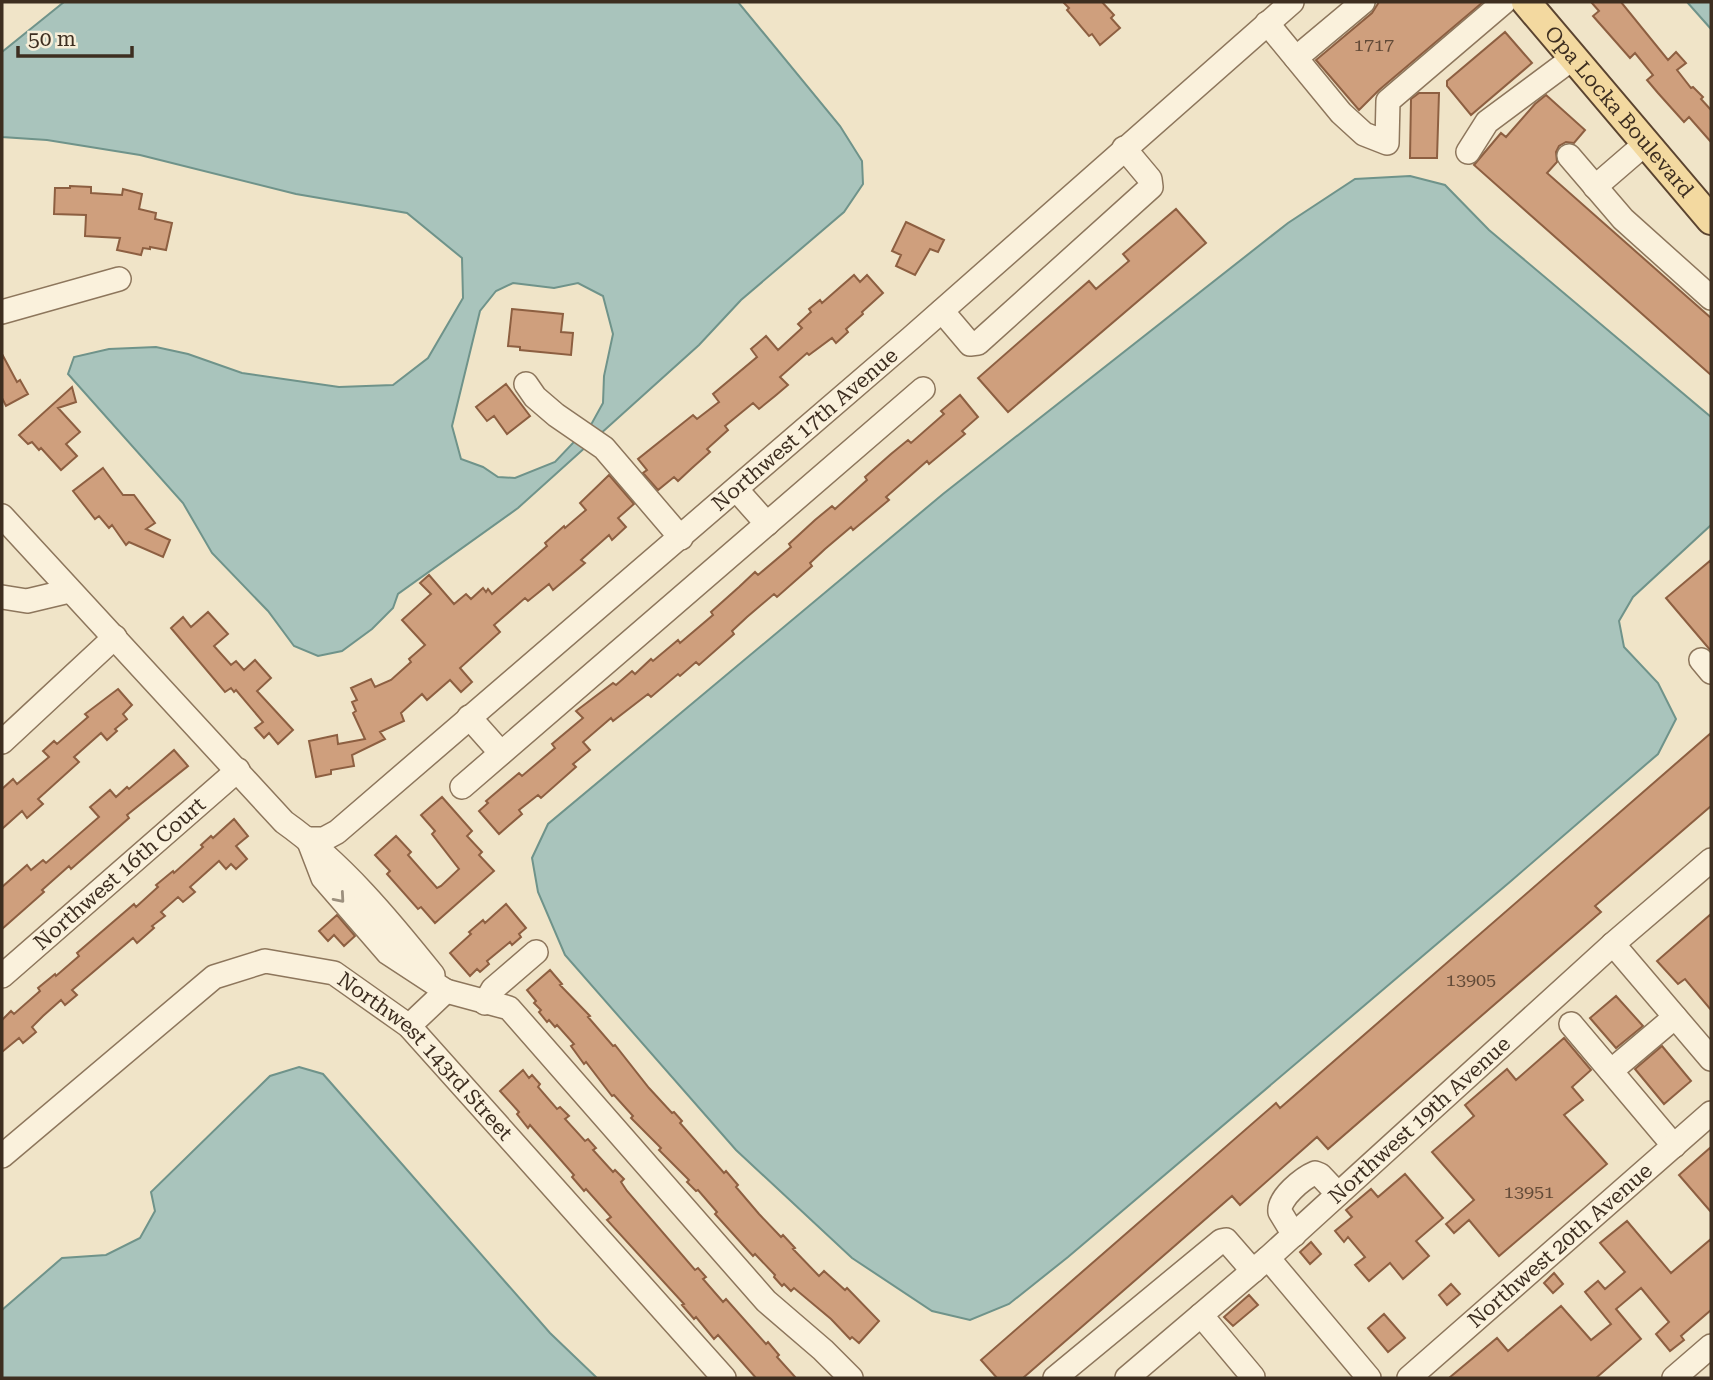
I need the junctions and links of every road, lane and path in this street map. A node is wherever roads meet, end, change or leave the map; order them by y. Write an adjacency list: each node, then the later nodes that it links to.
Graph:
1 (1292, 2): 5 (street, Northwest 17th Avenue)
2 (1363, 2): 6 (street)
3 (1504, 2): 6 (street)
4 (1525, 2): 7 (main road, Opa Locka Boulevard)
5 (1267, 23): 6 (street); 9 (street, Northwest 17th Avenue)
6 (1296, 58)
7 (1573, 58): 8 (main road, Opa Locka Boulevard); 10 (street)
8 (1646, 143): 12 (street); 13 (main road, Opa Locka Boulevard)
9 (1124, 148): 16 (street, Northwest 17th Avenue); 16 (street)
10 (1468, 152)
11 (1569, 156): 12 (street)
12 (1595, 187): 15 (street)
13 (1711, 220)
14 (118, 279): 17 (street)
15 (1711, 298)
16 (942, 311): 20 (street, Northwest 17th Avenue)
17 (2, 312)
18 (526, 384): 23 (street)
19 (923, 389): 22 (street)
20 (736, 489): 22 (street); 23 (street, Northwest 17th Avenue)
21 (2, 516): 24 (street)
22 (767, 524): 29 (street)
23 (681, 538): 27 (street, Northwest 17th Avenue)
24 (69, 591): 25 (street); 26 (street)
25 (2, 597)
26 (116, 637): 28 (street); 30 (street)
27 (469, 717): 29 (street); 32 (street, Northwest 17th Avenue)
28 (2, 742)
29 (501, 753): 31 (street)
30 (238, 771): 32 (street); 36 (street, Northwest 16th Court)
31 (462, 787)
32 (308, 839): 37 (street)
33 (1711, 860): 34 (street, Northwest 19th Avenue)
34 (1613, 944): 39 (street); 47 (street, Northwest 19th Avenue)
35 (536, 952): 38 (street)
36 (2, 976)
37 (446, 991): 38 (street); 41 (street)
38 (485, 1003): 53 (street)
39 (1675, 1017): 42 (street); 43 (street)
40 (1571, 1024): 43 (street)
41 (409, 1026): 46 (street, Northwest 143rd Street); 52 (street, Northwest 143rd Street)
42 (1711, 1059)
43 (1611, 1071): 45 (street)
44 (1711, 1114): 45 (street, Northwest 20th Avenue)
45 (1674, 1146): 58 (street, Northwest 20th Avenue)
46 (2, 1156)
47 (1338, 1194): 48 (street, Northwest 19th Avenue); 48 (street)
48 (1294, 1235): 49 (street, Northwest 19th Avenue)
49 (1260, 1265): 50 (street, Northwest 19th Avenue); 54 (street); 57 (street)
50 (1201, 1315): 55 (street, Northwest 19th Avenue); 56 (street)
51 (1711, 1346): 59 (street)
52 (724, 1378)
53 (851, 1378)
54 (1055, 1378)
55 (1127, 1378)
56 (1251, 1378)
57 (1369, 1378)
58 (1409, 1378)
59 (1674, 1378)

